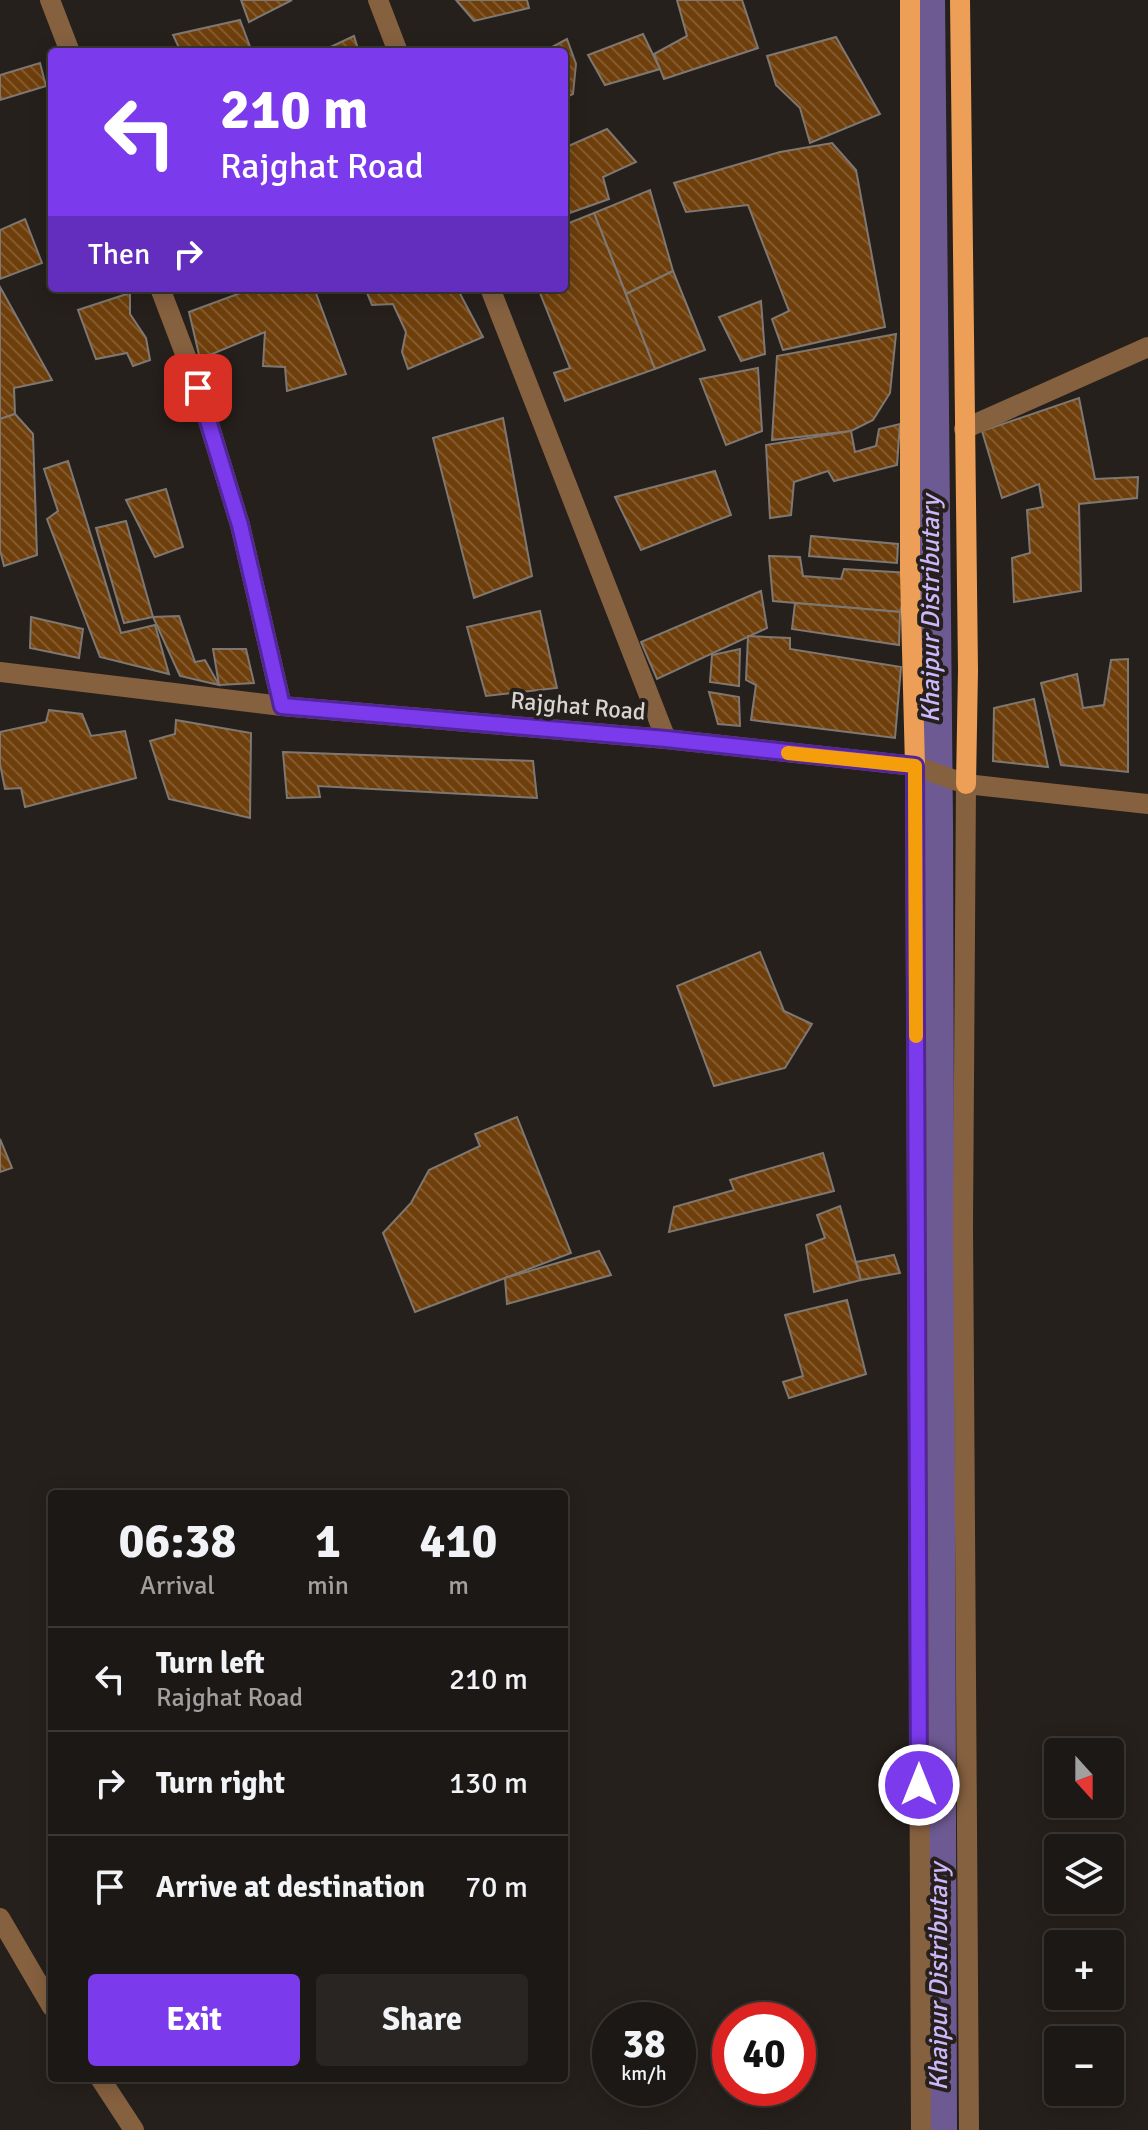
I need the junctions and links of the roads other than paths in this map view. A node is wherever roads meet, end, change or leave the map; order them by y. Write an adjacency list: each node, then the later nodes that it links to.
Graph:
1 (50, 0): 5 (street)
2 (378, 0): 6 (street)
3 (910, 0): 14 (main road)
4 (960, 0): 10 (main road)
5 (68, 48)
6 (396, 48)
7 (162, 292): 12 (street)
8 (492, 292): 13 (street)
9 (1148, 347): 10 (street)
10 (964, 429): 15 (main road)
11 (0, 672): 12 (street, Rajghat Road)
12 (282, 706): 13 (street, Rajghat Road)
13 (666, 739): 14 (street, Rajghat Road)
14 (915, 766): 15 (street, Rajghat Road); 21 (street)
15 (966, 784): 16 (street, Rajghat Road); 22 (street)
16 (1148, 804)
17 (0, 1918): 18 (street)
18 (48, 2000)
19 (103, 2082): 20 (street)
20 (134, 2130)
21 (921, 2130)
22 (969, 2130)

